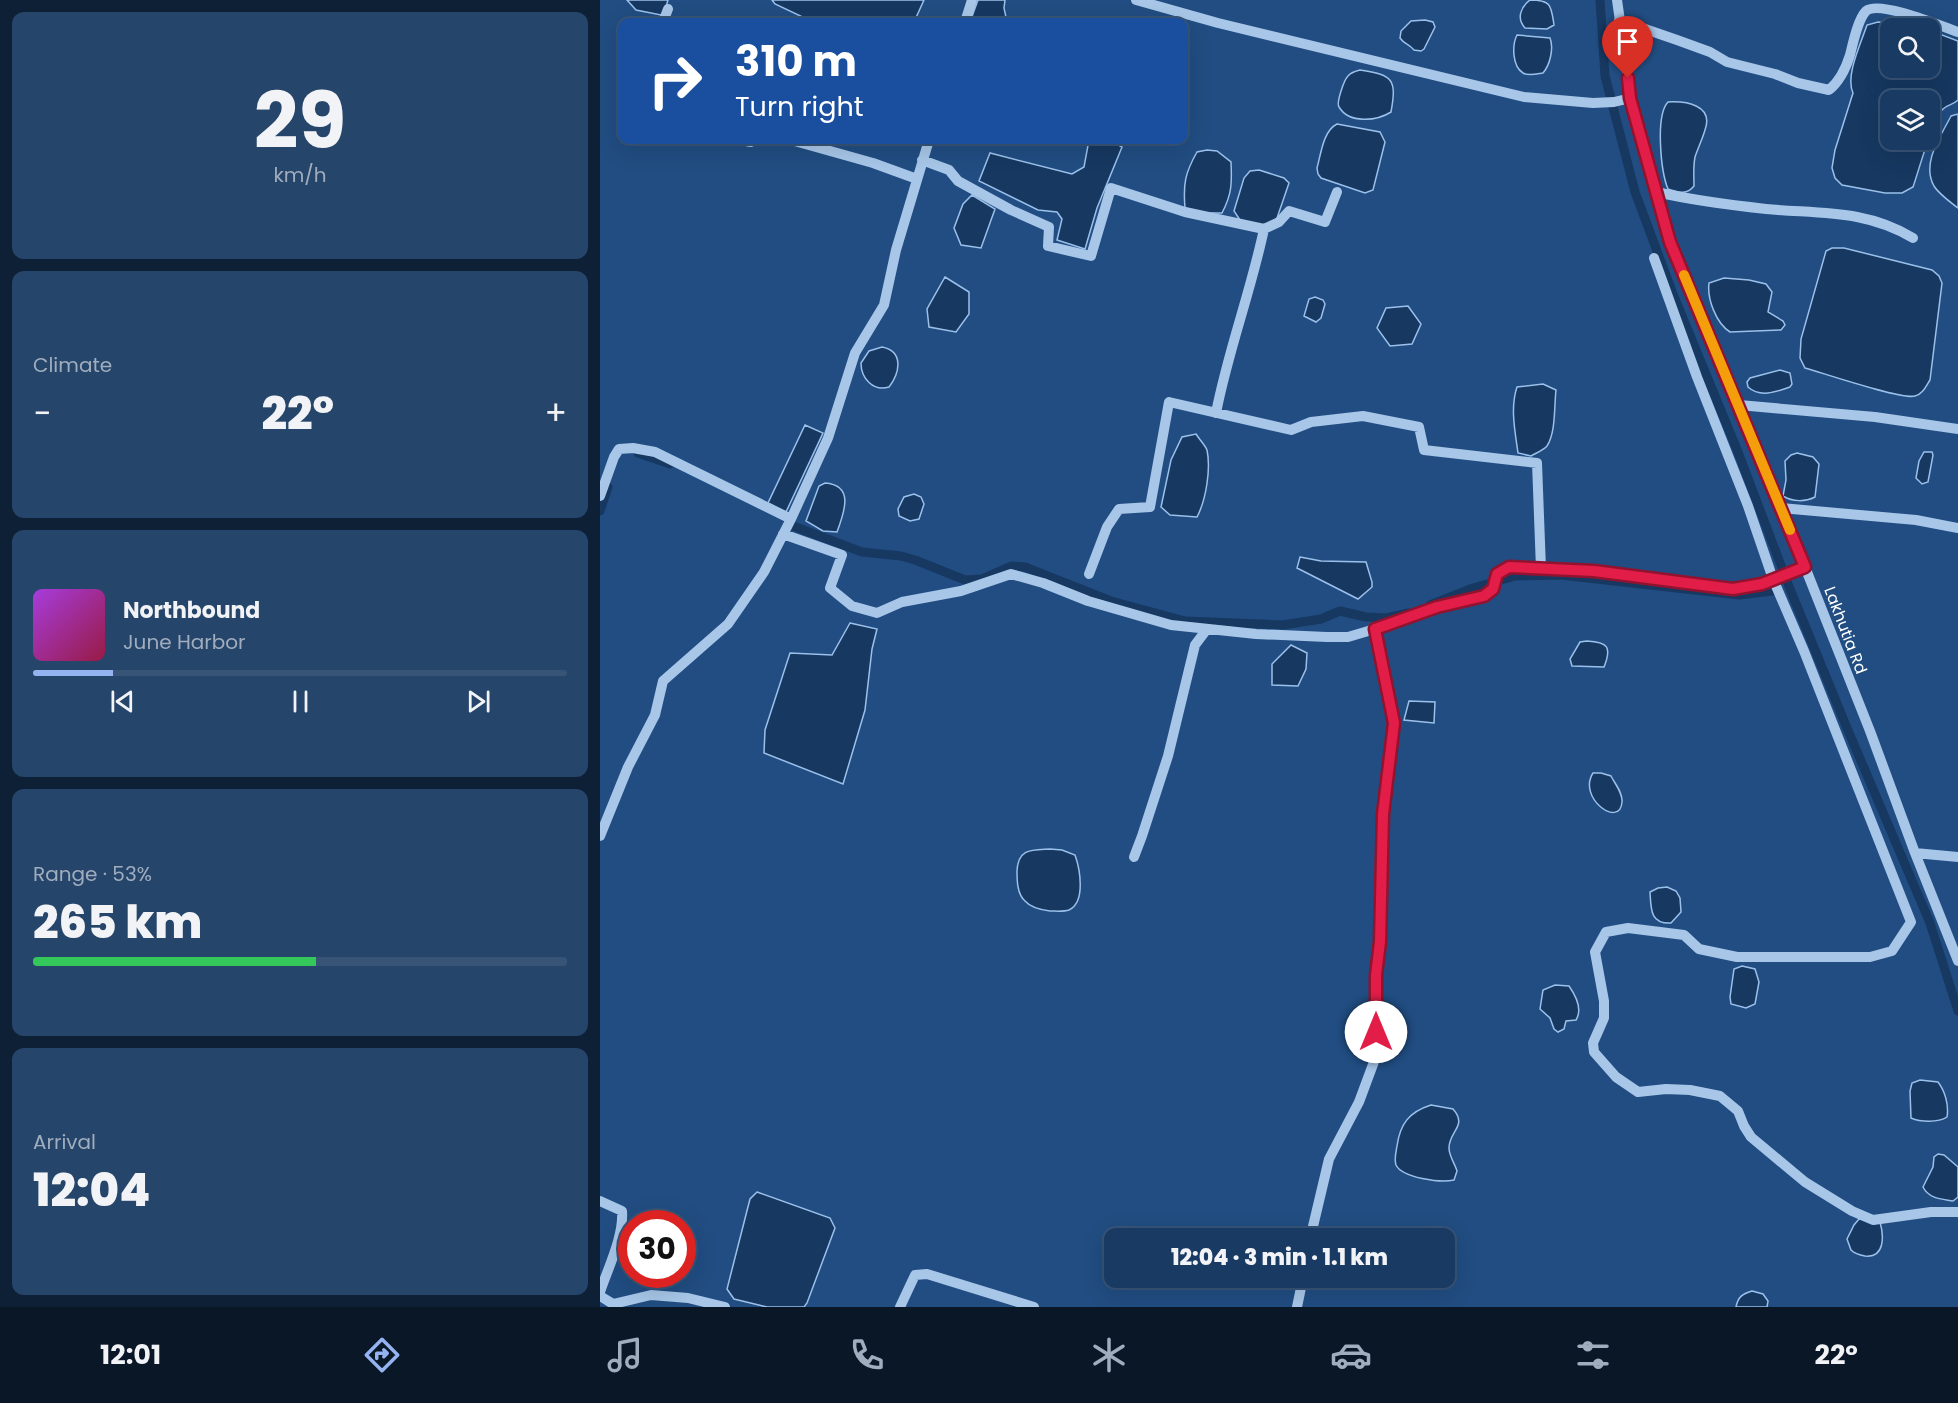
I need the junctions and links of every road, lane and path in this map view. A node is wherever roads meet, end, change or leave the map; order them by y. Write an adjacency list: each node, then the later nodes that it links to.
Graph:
1 (972, 0): 6 (street)
2 (1136, 0): 9 (street)
3 (1617, 0): 7 (street, Lakhutia Rd)
4 (668, 9): 5 (street)
5 (665, 18)
6 (966, 18)
7 (1619, 20): 8 (street); 9 (street, Lakhutia Rd)
8 (1958, 32)
9 (1630, 98): 15 (street, Lakhutia Rd)
10 (804, 144): 13 (street)
11 (928, 144): 12 (street)
12 (922, 160): 13 (street); 16 (street)
13 (916, 179): 24 (street)
14 (1337, 192): 16 (street)
15 (1656, 192): 17 (street); 19 (street, Lakhutia Rd)
16 (1264, 229): 20 (street)
17 (1913, 238)
18 (1654, 258): 30 (street)
19 (1739, 405): 21 (street); 23 (street, Lakhutia Rd)
20 (1216, 413): 28 (street); 29 (street)
21 (1958, 429)
22 (600, 496): 24 (street)
23 (1780, 508): 25 (street); 27 (street, Lakhutia Rd)
24 (791, 519): 26 (street)
25 (1958, 528)
26 (783, 534): 31 (street); 33 (street)
27 (1805, 567): 30 (street); 34 (street, Lakhutia Rd)
28 (1541, 569): 30 (street); 32 (street)
29 (1089, 574)
30 (1773, 579): 39 (street)
31 (1207, 629): 32 (street); 35 (street)
32 (1375, 629): 40 (street)
33 (600, 836)
34 (1915, 853): 36 (street); 37 (street, Lakhutia Rd)
35 (1134, 857)
36 (1958, 857)
37 (1958, 961)
38 (600, 1201): 42 (street)
39 (1958, 1212)
40 (1313, 1228)
41 (1301, 1288): 46 (street)
42 (600, 1294): 43 (street)
43 (724, 1307)
44 (900, 1307): 45 (street)
45 (1034, 1307)
46 (1297, 1307)

